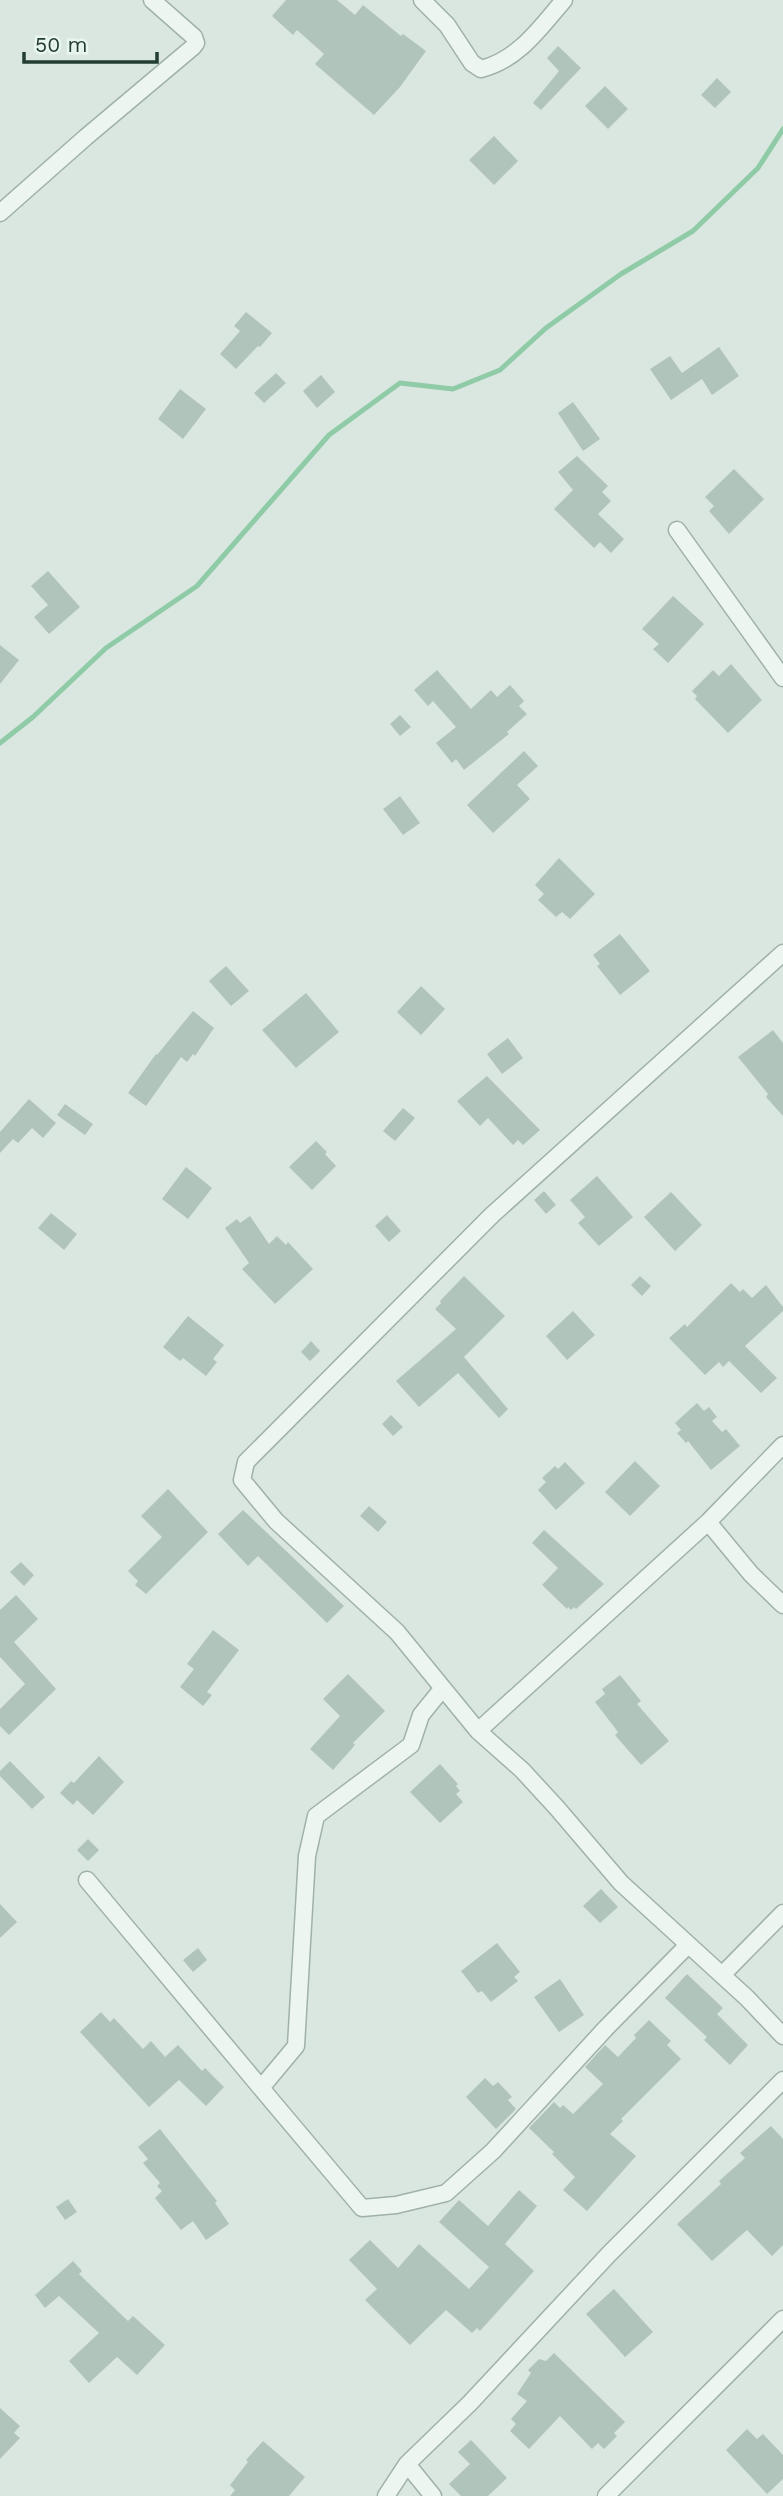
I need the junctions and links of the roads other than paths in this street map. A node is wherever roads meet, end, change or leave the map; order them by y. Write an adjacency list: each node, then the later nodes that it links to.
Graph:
1 (152, 0): 4 (street)
2 (422, 0): 3 (street)
3 (564, 0)
4 (0, 213)
5 (677, 530): 6 (street)
6 (783, 678)
7 (783, 953): 11 (street)
8 (783, 1445): 9 (street)
9 (708, 1522): 10 (street); 12 (street)
10 (783, 1605)
11 (442, 1689): 12 (street); 19 (street)
12 (478, 1731): 15 (street)
13 (86, 1880): 19 (street)
14 (783, 1913): 16 (street)
15 (688, 1945): 16 (street); 19 (street)
16 (722, 1975): 17 (street)
17 (783, 2036)
18 (783, 2080): 21 (street)
19 (261, 2088)
20 (783, 2319): 24 (street)
21 (407, 2464): 22 (street); 23 (street)
22 (386, 2496)
23 (433, 2496)
24 (606, 2496)

